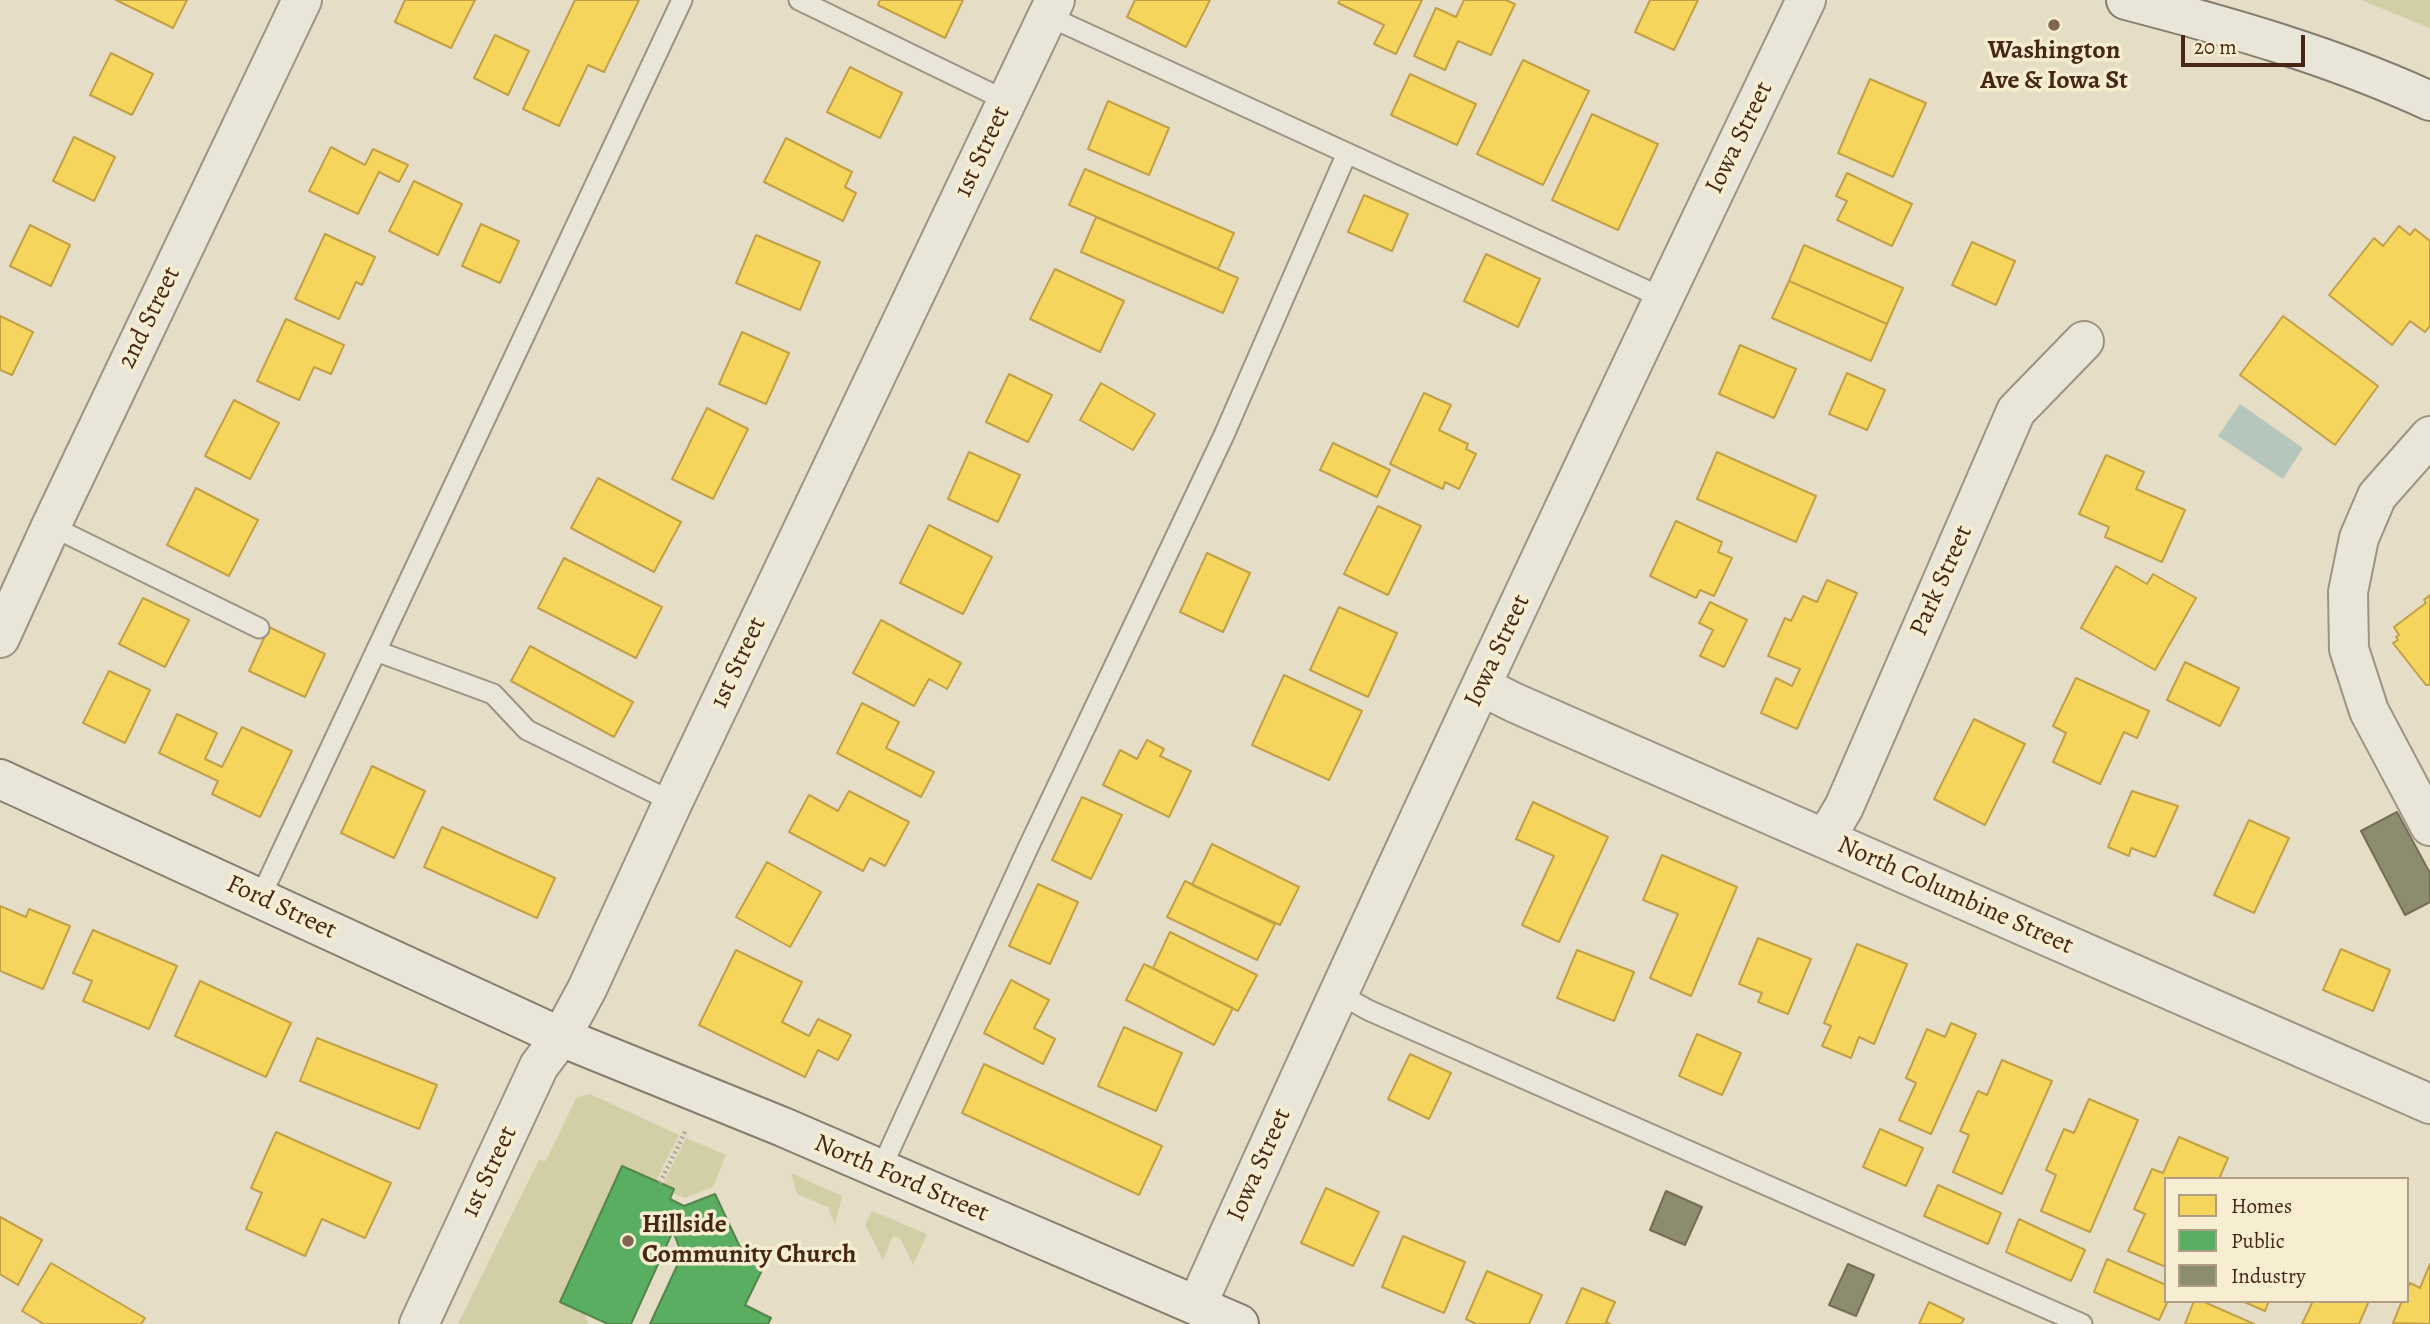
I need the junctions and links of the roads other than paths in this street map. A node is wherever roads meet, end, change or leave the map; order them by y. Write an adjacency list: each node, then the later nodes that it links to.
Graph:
1 (302, 0): 15 (street, 2nd Street)
2 (682, 0): 18 (lane)
3 (799, 0): 8 (lane)
4 (846, 0): 8 (lane)
5 (1806, 0): 12 (street, Iowa Street)
6 (2126, 0): 10 (street)
7 (1051, 8): 9 (street, 1st Street); 11 (lane)
8 (838, 18): 9 (lane)
9 (1007, 101): 21 (street, 1st Street)
10 (2430, 101)
11 (1347, 153): 12 (lane); 28 (lane)
12 (1663, 298): 19 (street, Iowa Street)
13 (2084, 341): 23 (street, Park Street)
14 (2430, 436): 22 (street)
15 (51, 526): 16 (lane); 17 (street, 2nd Street)
16 (259, 628)
17 (0, 638)
18 (376, 651): 21 (lane); 24 (lane)
19 (1481, 686): 23 (street, North Columbine Street); 25 (street, Iowa Street)
20 (0, 779): 24 (street, Ford Street)
21 (673, 802): 26 (street, 1st Street)
22 (2430, 826)
23 (1825, 839): 27 (street, North Columbine Street)
24 (260, 898): 26 (street, Ford Street)
25 (1338, 993): 29 (street, Iowa Street); 32 (lane)
26 (561, 1037): 28 (street, North Ford Street); 30 (street, 1st Street)
27 (2430, 1104)
28 (880, 1171): 29 (street, North Ford Street)
29 (1197, 1305): 31 (street, North Ford Street)
30 (419, 1324)
31 (1239, 1324)
32 (2082, 1324)

